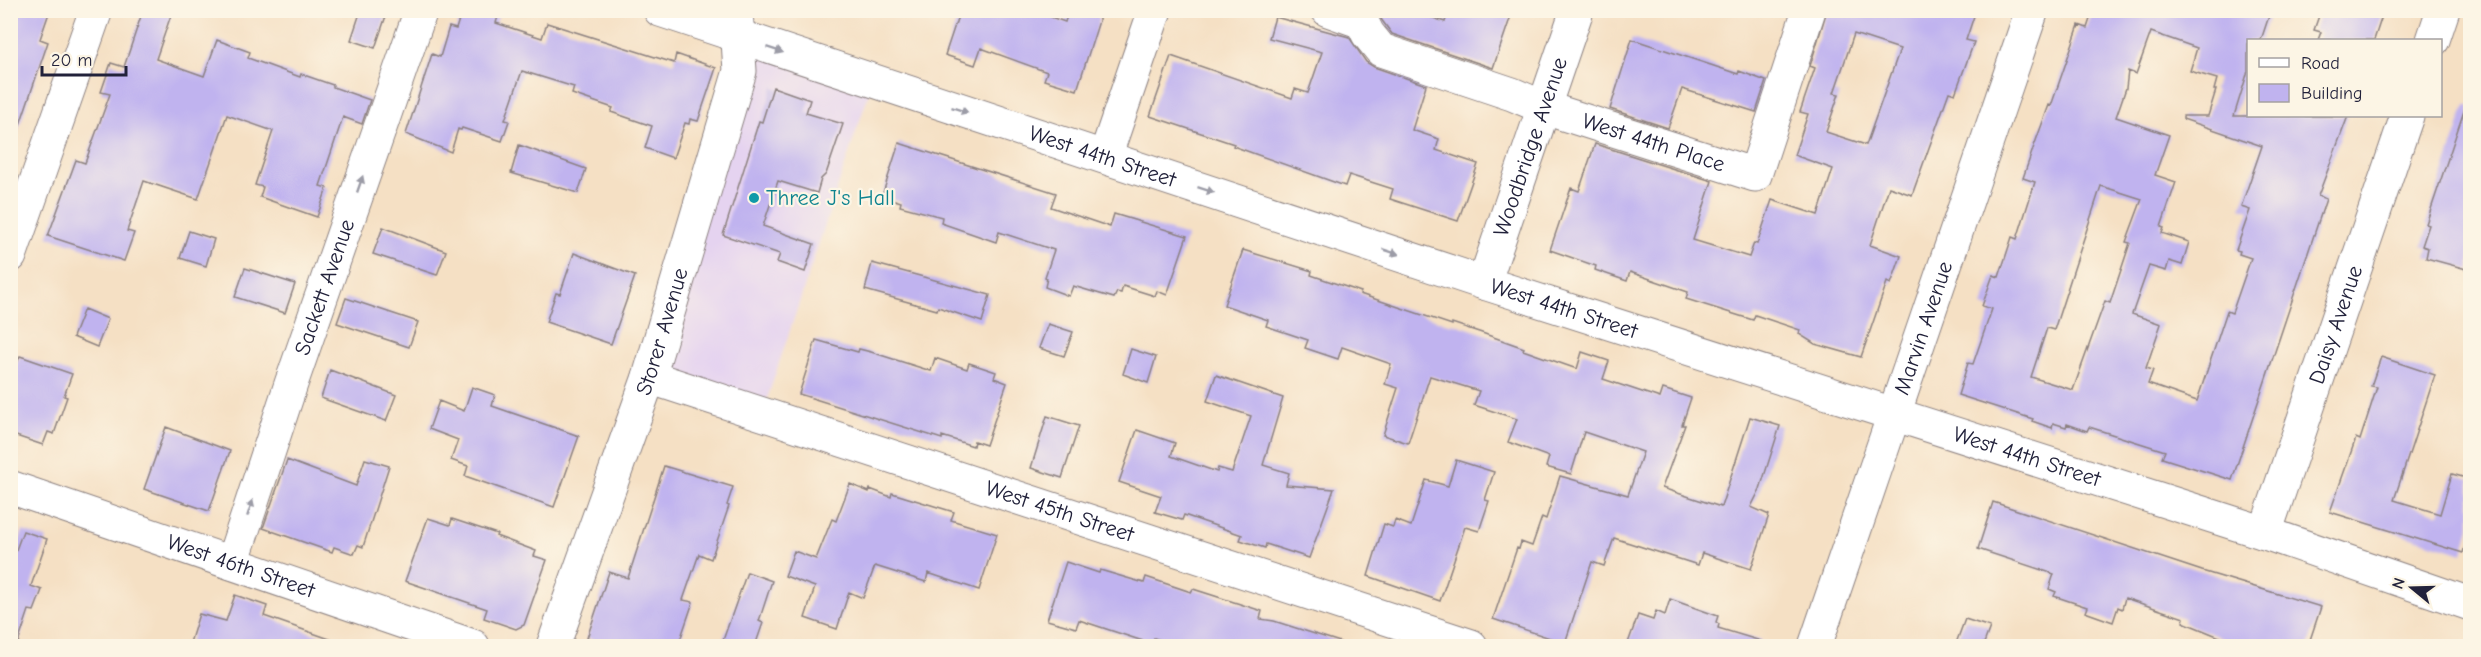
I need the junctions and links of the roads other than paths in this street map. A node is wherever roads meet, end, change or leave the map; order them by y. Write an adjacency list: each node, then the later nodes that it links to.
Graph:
1 (96, 10): 16 (street)
2 (421, 10): 22 (street, Sackett Avenue, one-way to 2)
3 (660, 10): 11 (street, West 44th Street)
4 (1155, 10): 15 (street)
5 (1328, 10): 10 (street, West 44th Place)
6 (1577, 10): 13 (street, Woodbridge Avenue)
7 (1809, 10): 13 (street, West 44th Place)
8 (2032, 10): 19 (street, Marvin Avenue)
9 (2443, 10): 12 (street)
10 (1364, 16): 13 (street, West 44th Place)
11 (737, 24): 15 (street, West 44th Street, one-way to 15); 18 (street, Storer Avenue)
12 (2433, 39)
13 (1545, 108): 17 (street, Woodbridge Avenue)
14 (2407, 117): 21 (street, Daisy Avenue)
15 (1105, 157): 17 (street, West 44th Street, one-way to 17)
16 (10, 256)
17 (1484, 283): 19 (street, West 44th Street)
18 (649, 377): 24 (street, West 45th Street); 26 (street, Storer Avenue)
19 (1895, 415): 21 (street, West 44th Street); 28 (street, Marvin Avenue)
20 (10, 487): 22 (street, West 46th Street)
21 (2265, 533): 23 (street, West 44th Street)
22 (232, 563): 25 (street, West 46th Street)
23 (2470, 604)
24 (1438, 641): 27 (street, West 45th Street)
25 (472, 646)
26 (553, 646)
27 (1471, 646)
28 (1815, 646)

